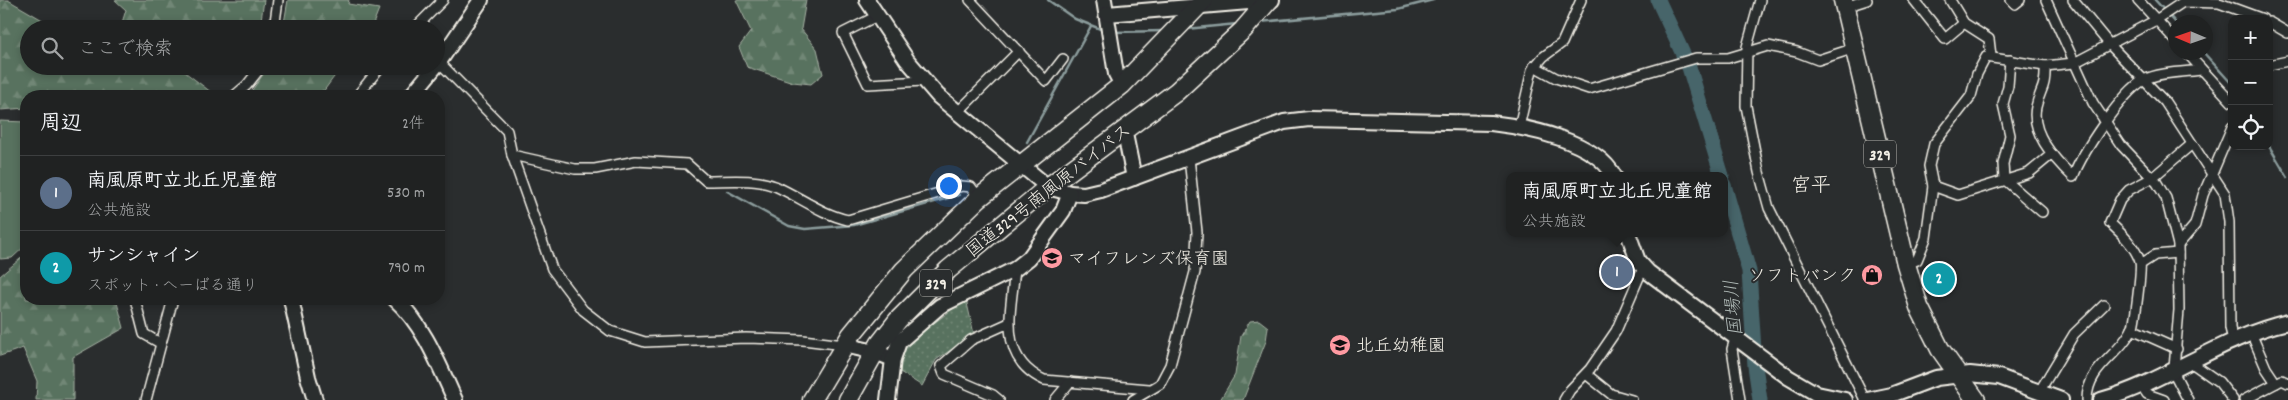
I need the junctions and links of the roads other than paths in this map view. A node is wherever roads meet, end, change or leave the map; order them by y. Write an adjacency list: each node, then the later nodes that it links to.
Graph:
1 (278, 0): 25 (street)
2 (443, 0): 26 (street)
3 (481, 0): 35 (street)
4 (867, 0): 22 (street)
5 (970, 0): 34 (street)
6 (1104, 0): 24 (street)
7 (1581, 0): 43 (street)
8 (1760, 0): 33 (street)
9 (1867, 0): 19 (street)
10 (1914, 0): 27 (street)
11 (1950, 0): 27 (street)
12 (2011, 0): 13 (street)
13 (2020, 0)
14 (2046, 0): 41 (street)
15 (2073, 0): 31 (street)
16 (2138, 0): 23 (street)
17 (2183, 1): 21 (street); 23 (street)
18 (1267, 3): 20 (street); 60 (highway, 国道329号南風原バイパス / 329)
19 (1844, 3): 32 (highway, 329)
20 (1197, 8): 24 (street); 52 (highway, 国道329号南風原バイパス / 329)
21 (2252, 15)
22 (877, 16): 51 (street); 51 (street)
23 (2163, 16): 29 (street); 31 (street)
24 (1108, 18): 52 (street)
25 (275, 20)
26 (423, 20)
27 (1964, 23): 36 (street)
28 (2273, 25): 30 (street)
29 (2168, 26)
30 (2288, 34)
31 (2110, 45): 41 (street); 50 (street)
32 (1855, 48): 33 (street); 79 (highway, 329)
33 (1748, 50): 43 (street); 124 (street)
34 (1019, 51): 37 (street); 57 (street)
35 (445, 53)
36 (1991, 56): 38 (street); 72 (street)
37 (1063, 59)
38 (2010, 60): 44 (street); 71 (street)
39 (2193, 60): 46 (street)
40 (2288, 61): 42 (street)
41 (2074, 63): 44 (street); 58 (street)
42 (2273, 64)
43 (1534, 66): 59 (street)
44 (2045, 66): 63 (street)
45 (445, 68): 64 (street)
46 (2202, 70): 50 (street); 56 (street)
47 (255, 75): 53 (street)
48 (374, 75): 54 (street)
49 (428, 75): 55 (street)
50 (2145, 80): 58 (street); 62 (street)
51 (924, 81): 57 (street)
52 (1122, 85): 66 (highway, 国道329号南風原バイパス / 329)
53 (241, 90)
54 (362, 90)
55 (416, 90)
56 (2228, 98)
57 (956, 112): 66 (street)
58 (2106, 122): 63 (street); 70 (street)
59 (1519, 127): 65 (street); 67 (street)
60 (1124, 129): 69 (street); 73 (highway, 国道329号南風原バイパス / 329)
61 (2228, 137): 68 (street)
62 (2192, 144): 68 (street); 70 (street)
63 (2052, 154): 71 (street)
64 (512, 155): 75 (street); 95 (street)
65 (1189, 158): 69 (street); 107 (street)
66 (1022, 166): 73 (street); 75 (highway, 国道329号南風原バイパス / 329)
67 (1611, 172)
68 (2212, 177): 78 (street); 92 (street)
69 (1134, 178): 74 (street)
70 (2152, 178): 78 (street); 80 (street)
71 (2004, 179): 72 (street); 76 (street)
72 (1933, 186): 79 (street)
73 (1048, 187): 74 (street); 97 (highway, 国道329号南風原バイパス / 329)
74 (1070, 193): 82 (street)
75 (979, 198): 95 (highway, 国道329号南風原バイパス / 329)
76 (2042, 212)
77 (1629, 237): 81 (street)
78 (2178, 249): 80 (street); 96 (street)
79 (1906, 264): 102 (highway, 329)
80 (2141, 264): 90 (street)
81 (1643, 268): 93 (street); 101 (street)
82 (1014, 269): 88 (street); 98 (street)
83 (137, 305): 94 (street)
84 (171, 305): 94 (street)
85 (292, 305): 112 (street)
86 (401, 305): 113 (street)
87 (2104, 305): 108 (street)
88 (1009, 323): 103 (street); 117 (street)
89 (2287, 323): 91 (street)
90 (2132, 329): 96 (street); 127 (street)
91 (2251, 334): 92 (street); 104 (street)
92 (2233, 340): 99 (street)
93 (1739, 342): 109 (street); 122 (street)
94 (160, 343): 111 (street)
95 (844, 345): 97 (street); 114 (highway, 国道329号南風原バイパス / 329)
96 (2177, 349): 100 (street)
97 (874, 352): 98 (street); 115 (highway, 国道329号南風原バイパス / 329)
98 (893, 359): 116 (street)
99 (2189, 361): 100 (street); 131 (street)
100 (2174, 368): 106 (street); 130 (street)
101 (1586, 374): 120 (street); 121 (street)
102 (1958, 374): 108 (street); 124 (street); 125 (highway, 329)
103 (1070, 382): 107 (street); 118 (street)
104 (2276, 383): 105 (street); 110 (street)
105 (2288, 383)
106 (2141, 385): 128 (street); 129 (street)
107 (1149, 389): 119 (street)
108 (2039, 392): 126 (street)
109 (1805, 395): 123 (street)
110 (2258, 397): 132 (street)
111 (146, 400)
112 (315, 400)
113 (455, 400)
114 (812, 400)
115 (848, 400)
116 (888, 400)
117 (999, 400)
118 (1055, 400)
119 (1133, 400)
120 (1564, 400)
121 (1632, 400)
122 (1740, 400)
123 (1845, 400)
124 (1866, 400)
125 (1976, 400)
126 (2061, 400)
127 (2086, 400)
128 (2101, 400)
129 (2164, 400)
130 (2188, 400)
131 (2233, 400)
132 (2244, 400)

